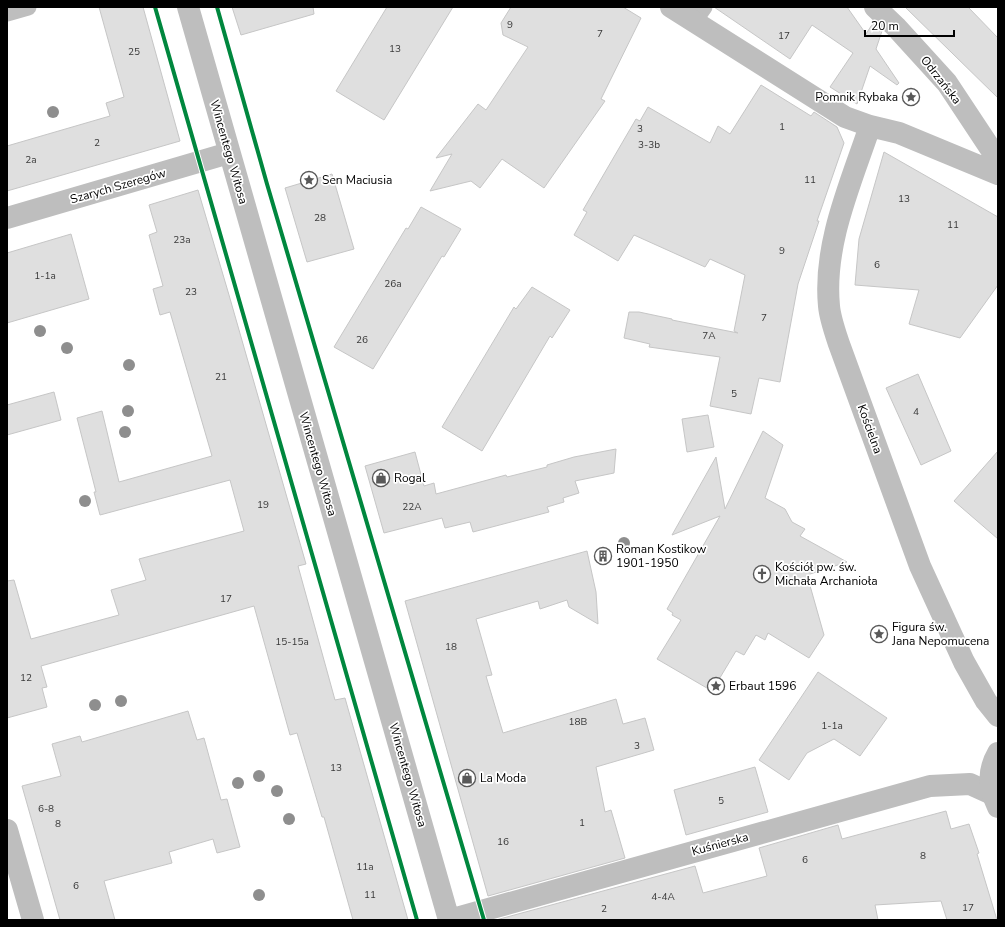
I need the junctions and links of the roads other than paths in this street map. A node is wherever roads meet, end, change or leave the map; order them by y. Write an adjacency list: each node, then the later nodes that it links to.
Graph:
1 (28, 7): 5 (lane)
2 (188, 7): 8 (street, Wincentego Witosa)
3 (670, 7): 6 (street)
4 (875, 7): 9 (street, Odrzańska)
5 (7, 13)
6 (699, 14): 7 (street)
7 (870, 126): 10 (street); 12 (street, Kościelna)
8 (229, 153): 11 (street, Szarych Szeregów); 17 (street, Wincentego Witosa)
9 (998, 160)
10 (998, 174)
11 (7, 218)
12 (998, 716)
13 (998, 753): 14 (street)
14 (995, 800): 17 (street, Kuśnierska)
15 (7, 830): 16 (street)
16 (33, 920)
17 (449, 920)

